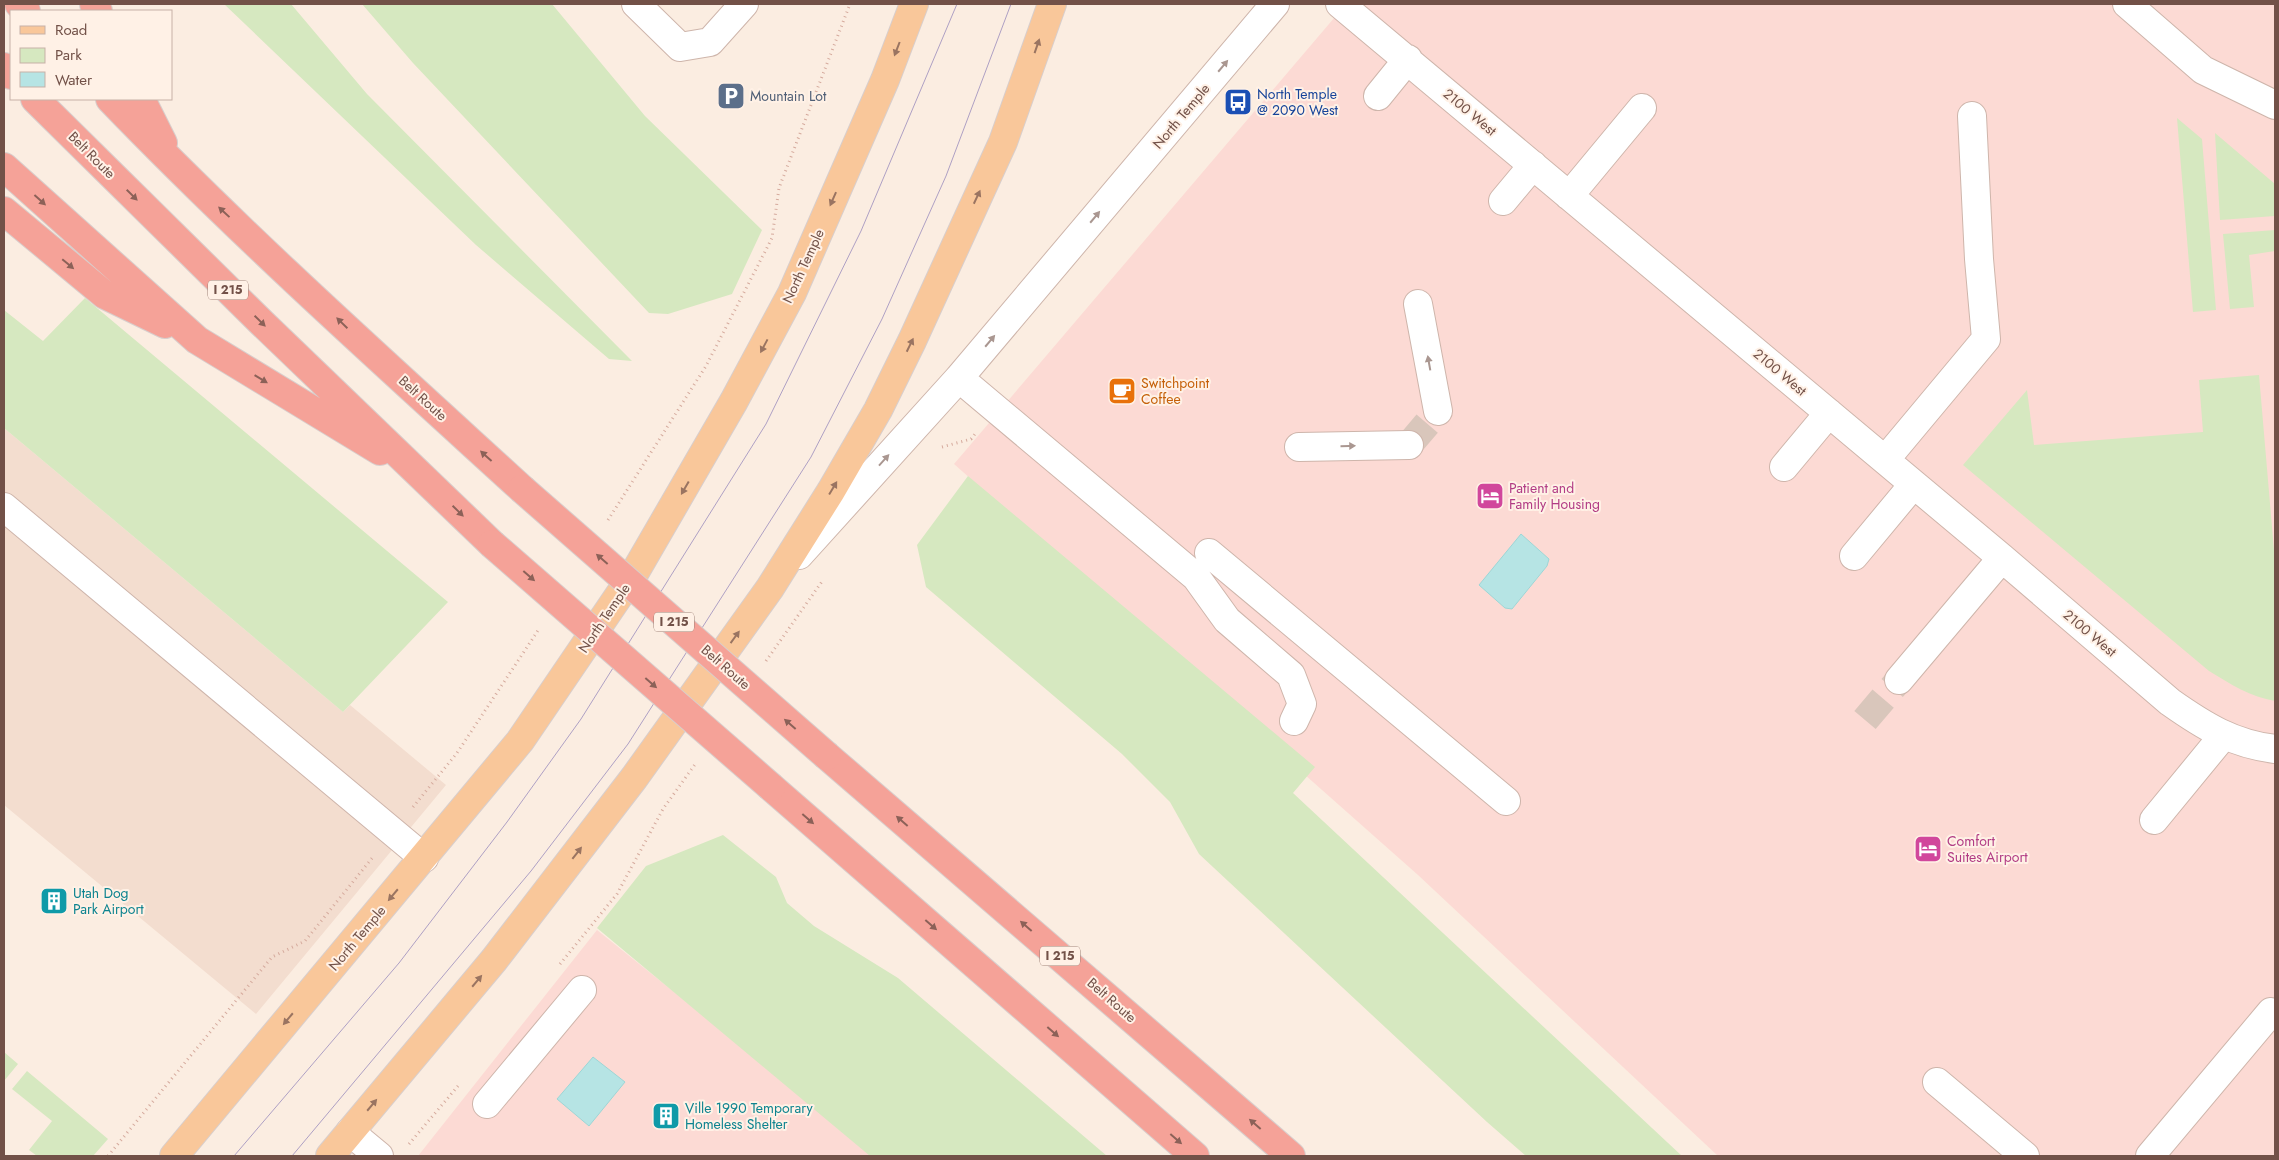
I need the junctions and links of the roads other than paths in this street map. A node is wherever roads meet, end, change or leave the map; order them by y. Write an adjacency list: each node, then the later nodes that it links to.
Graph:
1 (636, 4): 2 (street)
2 (744, 4)
3 (914, 4): 44 (main road, North Temple, one-way to 44)
4 (1052, 4): 37 (main road, North Temple, one-way to 4)
5 (1275, 4): 24 (street, North Temple, one-way to 5)
6 (1340, 4): 8 (street, 2100 West)
7 (2127, 4): 13 (street)
8 (1408, 60): 9 (street); 16 (street, 2100 West)
9 (1378, 96)
10 (36, 100): 31 (highway, Belt Route / I 215, one-way to 31)
11 (111, 100): 17 (highway, Belt Route / I 215)
12 (142, 100): 17 (highway)
13 (2275, 106)
14 (1642, 108): 19 (street)
15 (1972, 116): 29 (street)
16 (1533, 164): 19 (street, 2100 West); 20 (street)
17 (175, 166): 54 (highway, Belt Route / I 215, one-way to 17, bridge)
18 (4, 167): 23 (highway, one-way to 23)
19 (1569, 196): 26 (street, 2100 West)
20 (1503, 201)
21 (4, 210): 23 (highway, one-way to 23)
22 (1418, 304): 25 (street, one-way to 22)
23 (197, 340): 31 (highway, one-way to 31)
24 (959, 378): 37 (street, North Temple, one-way to 24); 39 (street)
25 (1438, 411)
26 (1829, 413): 29 (street, 2100 West); 30 (street)
27 (1409, 445): 28 (street, one-way to 27)
28 (1299, 447)
29 (1885, 460): 32 (street, 2100 West)
30 (1784, 467)
31 (425, 478): 53 (highway, Belt Route / I 215, one-way to 53, bridge)
32 (1913, 484): 35 (street); 36 (street, 2100 West)
33 (4, 507): 44 (street)
34 (1209, 553): 42 (street)
35 (1854, 556)
36 (2002, 558): 38 (street); 40 (street, 2100 West)
37 (770, 588): 49 (main road, North Temple, one-way to 37)
38 (1899, 680)
39 (1294, 721)
40 (2223, 736): 41 (street, 2100 West); 43 (street)
41 (2275, 749)
42 (1506, 801)
43 (2154, 820)
44 (424, 858): 50 (main road, North Temple, one-way to 50)
45 (582, 990): 48 (street)
46 (2272, 1012): 56 (street)
47 (1937, 1082): 55 (street)
48 (488, 1104)
49 (350, 1132): 51 (main road, North Temple); 52 (street)
50 (174, 1156)
51 (330, 1156)
52 (379, 1156)
53 (1195, 1156)
54 (1291, 1156)
55 (2025, 1156)
56 (2150, 1156)

